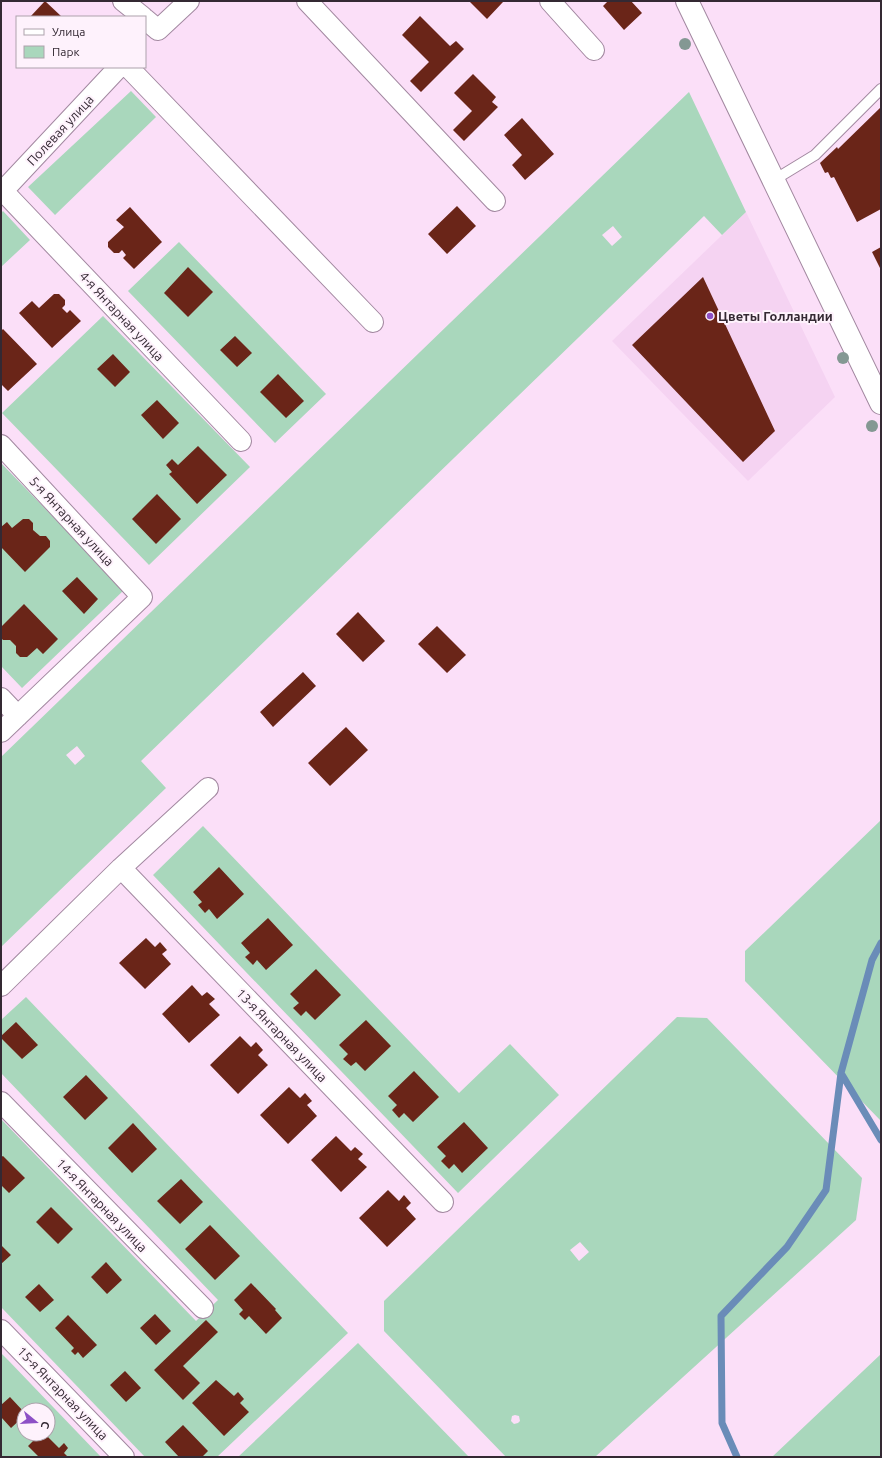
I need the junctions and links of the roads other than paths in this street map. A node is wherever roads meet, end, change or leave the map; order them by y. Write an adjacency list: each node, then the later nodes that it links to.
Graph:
1 (124, 1): 6 (street)
2 (189, 1): 7 (street)
3 (307, 1): 14 (street)
4 (550, 1): 8 (street)
5 (687, 1): 12 (street)
6 (138, 16)
7 (148, 27)
8 (594, 50)
9 (118, 68): 13 (street, Полевая улица)
10 (129, 68): 15 (street)
11 (881, 89): 12 (lane)
12 (774, 180): 16 (street)
13 (2, 192): 17 (street, 4-я Янтарная улица)
14 (495, 201)
15 (373, 322)
16 (881, 403)
17 (241, 441)
18 (1, 445): 20 (street, 5-я Янтарная улица)
19 (1, 698): 20 (street)
20 (18, 716): 21 (street)
21 (1, 732)
22 (208, 788): 23 (street)
23 (121, 868): 24 (street); 26 (street, 13-я Янтарная улица)
24 (1, 986)
25 (1, 1102): 27 (street, 14-я Янтарная улица)
26 (443, 1202)
27 (203, 1308)
28 (1, 1330): 29 (street, 15-я Янтарная улица)
29 (124, 1457)

